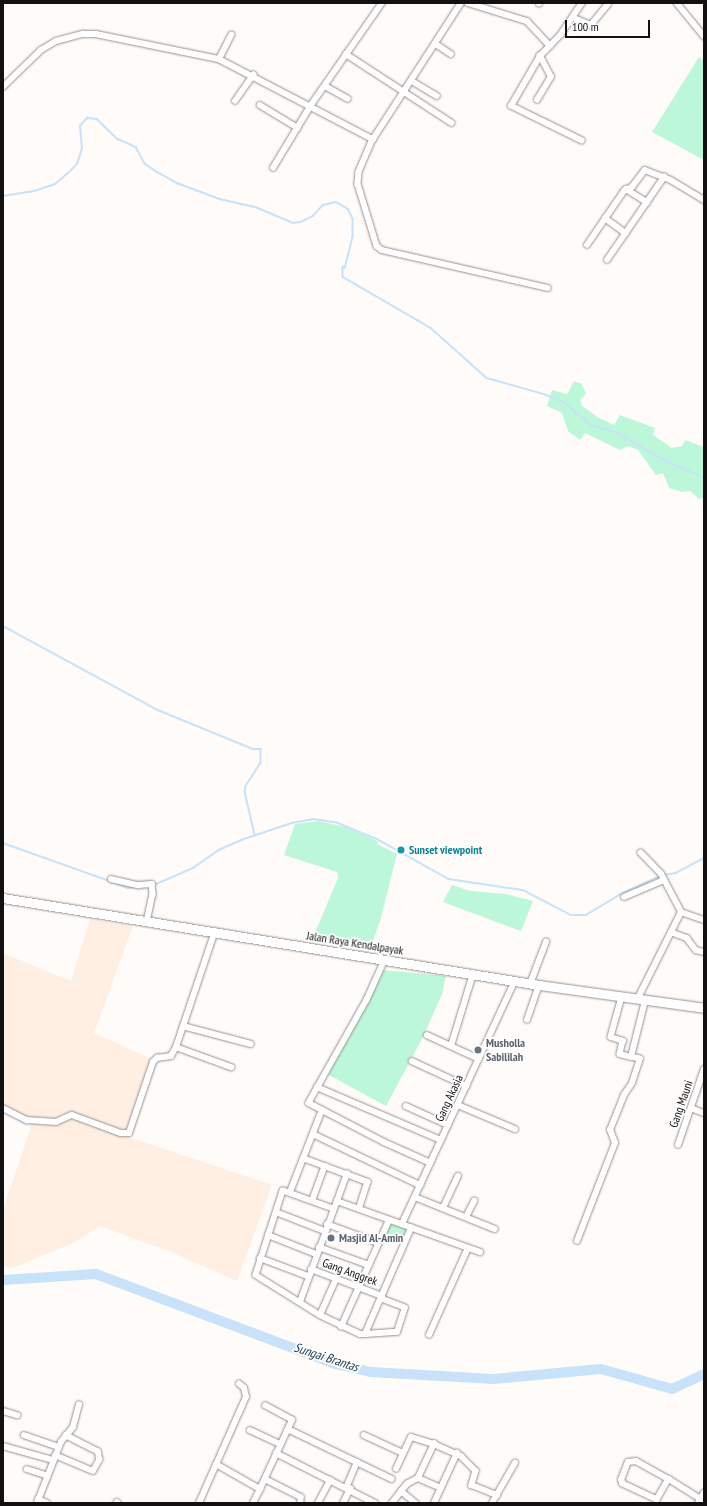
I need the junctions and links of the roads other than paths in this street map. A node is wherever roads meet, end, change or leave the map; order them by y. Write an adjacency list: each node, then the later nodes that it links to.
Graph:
1 (382, 3): 12 (street)
2 (462, 3): 10 (street)
3 (468, 3): 11 (street)
4 (582, 3): 7 (street)
5 (606, 3): 7 (street)
6 (677, 3): 9 (street)
7 (574, 18): 11 (street)
8 (231, 35): 15 (street)
9 (704, 36)
10 (436, 44): 13 (street); 17 (street)
11 (550, 46): 14 (street)
12 (346, 54): 18 (street); 20 (street)
13 (451, 54)
14 (542, 54): 23 (street); 30 (street)
15 (219, 59): 16 (street); 19 (street)
16 (253, 75): 24 (street); 26 (street)
17 (412, 81): 20 (street); 21 (street)
18 (324, 86): 22 (street); 26 (street)
19 (3, 88)
20 (405, 91): 27 (street); 29 (street)
21 (437, 96)
22 (348, 99)
23 (537, 100)
24 (235, 101)
25 (260, 105): 28 (street)
26 (311, 105): 28 (street); 29 (street)
27 (452, 123)
28 (298, 128): 31 (street)
29 (373, 139): 40 (street)
30 (582, 141)
31 (273, 168)
32 (664, 177): 33 (street); 34 (street); 35 (street)
33 (626, 189): 35 (street); 36 (street)
34 (704, 200)
35 (647, 202): 37 (street)
36 (605, 218): 37 (street); 38 (street)
37 (626, 232): 39 (street)
38 (587, 245)
39 (607, 260)
40 (548, 288)
41 (641, 853): 42 (street)
42 (663, 878): 44 (street); 46 (street)
43 (111, 879): 48 (street)
44 (624, 897)
45 (3, 898): 48 (main road, Jalan Raya Kendalpayak)
46 (681, 912): 47 (street); 50 (street)
47 (704, 920)
48 (147, 922): 49 (main road, Jalan Raya Kendalpayak)
49 (215, 931): 53 (main road, Jalan Raya Kendalpayak); 62 (street)
50 (671, 932): 52 (street); 59 (street)
51 (546, 942): 56 (street)
52 (704, 952)
53 (385, 960): 54 (main road, Jalan Raya Kendalpayak); 73 (street)
54 (473, 974): 55 (main road, Jalan Raya Kendalpayak); 65 (street)
55 (515, 981): 56 (main road, Jalan Raya Kendalpayak); 68 (street, Gang Akasia)
56 (530, 984): 57 (main road, Jalan Raya Kendalpayak)
57 (539, 985): 58 (main road, Jalan Raya Kendalpayak); 61 (street)
58 (622, 997): 59 (main road, Jalan Raya Kendalpayak); 67 (street)
59 (641, 1000): 60 (main road, Jalan Raya Kendalpayak); 67 (street)
60 (704, 1008)
61 (527, 1020)
62 (183, 1026): 64 (street); 66 (street)
63 (427, 1035): 65 (street)
64 (251, 1044)
65 (451, 1046): 68 (street)
66 (176, 1047): 70 (street); 76 (street)
67 (631, 1057): 108 (street)
68 (479, 1059): 72 (street, Gang Akasia)
69 (412, 1061): 72 (street)
70 (231, 1067)
71 (704, 1069): 77 (street, Gang Mauni)
72 (466, 1086): 74 (street, Gang Akasia)
73 (317, 1087): 78 (street); 83 (street)
74 (458, 1105): 80 (street, Gang Akasia); 81 (street)
75 (406, 1106): 80 (street)
76 (3, 1108)
77 (691, 1108): 79 (street); 84 (street, Gang Mauni)
78 (322, 1110): 82 (street); 86 (street)
79 (704, 1114)
80 (448, 1125): 83 (street, Gang Akasia)
81 (515, 1129)
82 (313, 1134): 85 (street); 90 (street)
83 (441, 1140): 86 (street, Gang Akasia)
84 (678, 1145)
85 (303, 1158): 87 (street); 91 (street)
86 (431, 1162): 90 (street, Gang Akasia)
87 (325, 1166): 88 (street); 93 (street)
88 (347, 1174): 94 (street); 98 (street)
89 (458, 1176): 96 (street)
90 (420, 1185): 92 (street, Gang Akasia)
91 (290, 1192): 93 (street); 99 (street)
92 (415, 1197): 96 (street); 103 (street, Gang Akasia)
93 (312, 1201): 97 (street)
94 (336, 1201): 97 (street); 98 (street)
95 (474, 1201): 100 (street)
96 (443, 1208): 100 (street)
97 (333, 1209): 102 (street)
98 (359, 1209): 101 (street)
99 (276, 1212): 106 (street); 107 (street)
100 (466, 1217): 105 (street)
101 (389, 1220): 103 (street); 109 (street)
102 (327, 1224): 106 (street); 109 (street)
103 (402, 1224): 104 (street)
104 (411, 1228): 111 (street); 120 (street)
105 (495, 1229)
106 (325, 1231): 110 (street)
107 (268, 1235): 113 (street); 114 (street)
108 (577, 1241)
109 (379, 1243): 115 (street)
110 (319, 1247): 113 (street); 115 (street)
111 (468, 1248): 112 (street); 125 (street)
112 (480, 1252)
113 (316, 1254): 116 (street)
114 (260, 1258): 117 (street); 121 (street)
115 (370, 1265): 119 (street)
116 (311, 1269): 117 (street); 118 (street, Gang Anggrek)
117 (308, 1276): 121 (street)
118 (336, 1279): 119 (street, Gang Anggrek); 122 (street)
119 (359, 1287): 120 (street, Gang Anggrek); 123 (street)
120 (381, 1297): 124 (street); 124 (street, Gang Anggrek)
121 (300, 1302): 122 (street)
122 (320, 1315): 123 (street)
123 (341, 1327): 124 (street)
124 (365, 1334)
125 (429, 1335)
126 (239, 1384): 146 (street)
127 (79, 1405): 135 (street)
128 (266, 1406): 131 (street)
129 (3, 1411): 130 (street)
130 (17, 1415)
131 (288, 1428): 136 (street); 144 (street)
132 (250, 1430): 136 (street)
133 (24, 1435): 139 (street)
134 (364, 1435): 141 (street)
135 (66, 1436): 139 (street); 143 (street)
136 (280, 1444): 140 (street)
137 (434, 1444): 141 (street); 142 (street); 151 (street)
138 (3, 1446): 143 (street)
139 (58, 1447): 143 (street)
140 (276, 1453): 150 (street); 154 (street)
141 (403, 1453): 148 (street)
142 (457, 1453): 155 (street); 160 (street)
143 (54, 1458): 149 (street)
144 (357, 1462): 152 (street); 157 (street)
145 (515, 1463): 160 (street)
146 (216, 1464): 156 (street); 165 (street)
147 (27, 1469): 149 (street)
148 (396, 1469)
149 (48, 1476): 161 (street)
150 (265, 1478): 156 (street); 167 (street)
151 (418, 1478): 155 (street); 158 (street)
152 (392, 1479)
153 (669, 1479): 153 (street); 162 (street)
154 (330, 1480): 157 (street); 168 (street)
155 (441, 1488): 173 (street)
156 (260, 1489): 166 (street)
157 (348, 1489): 169 (street); 170 (street)
158 (401, 1491): 171 (street); 172 (street)
159 (704, 1493): 162 (street)
160 (497, 1495): 163 (street)
161 (38, 1501): 164 (street)
162 (701, 1501)
163 (494, 1502)
164 (46, 1503)
165 (198, 1503)
166 (253, 1503)
167 (301, 1503)
168 (318, 1503)
169 (343, 1503)
170 (375, 1503)
171 (392, 1503)
172 (416, 1503)
173 (434, 1503)

